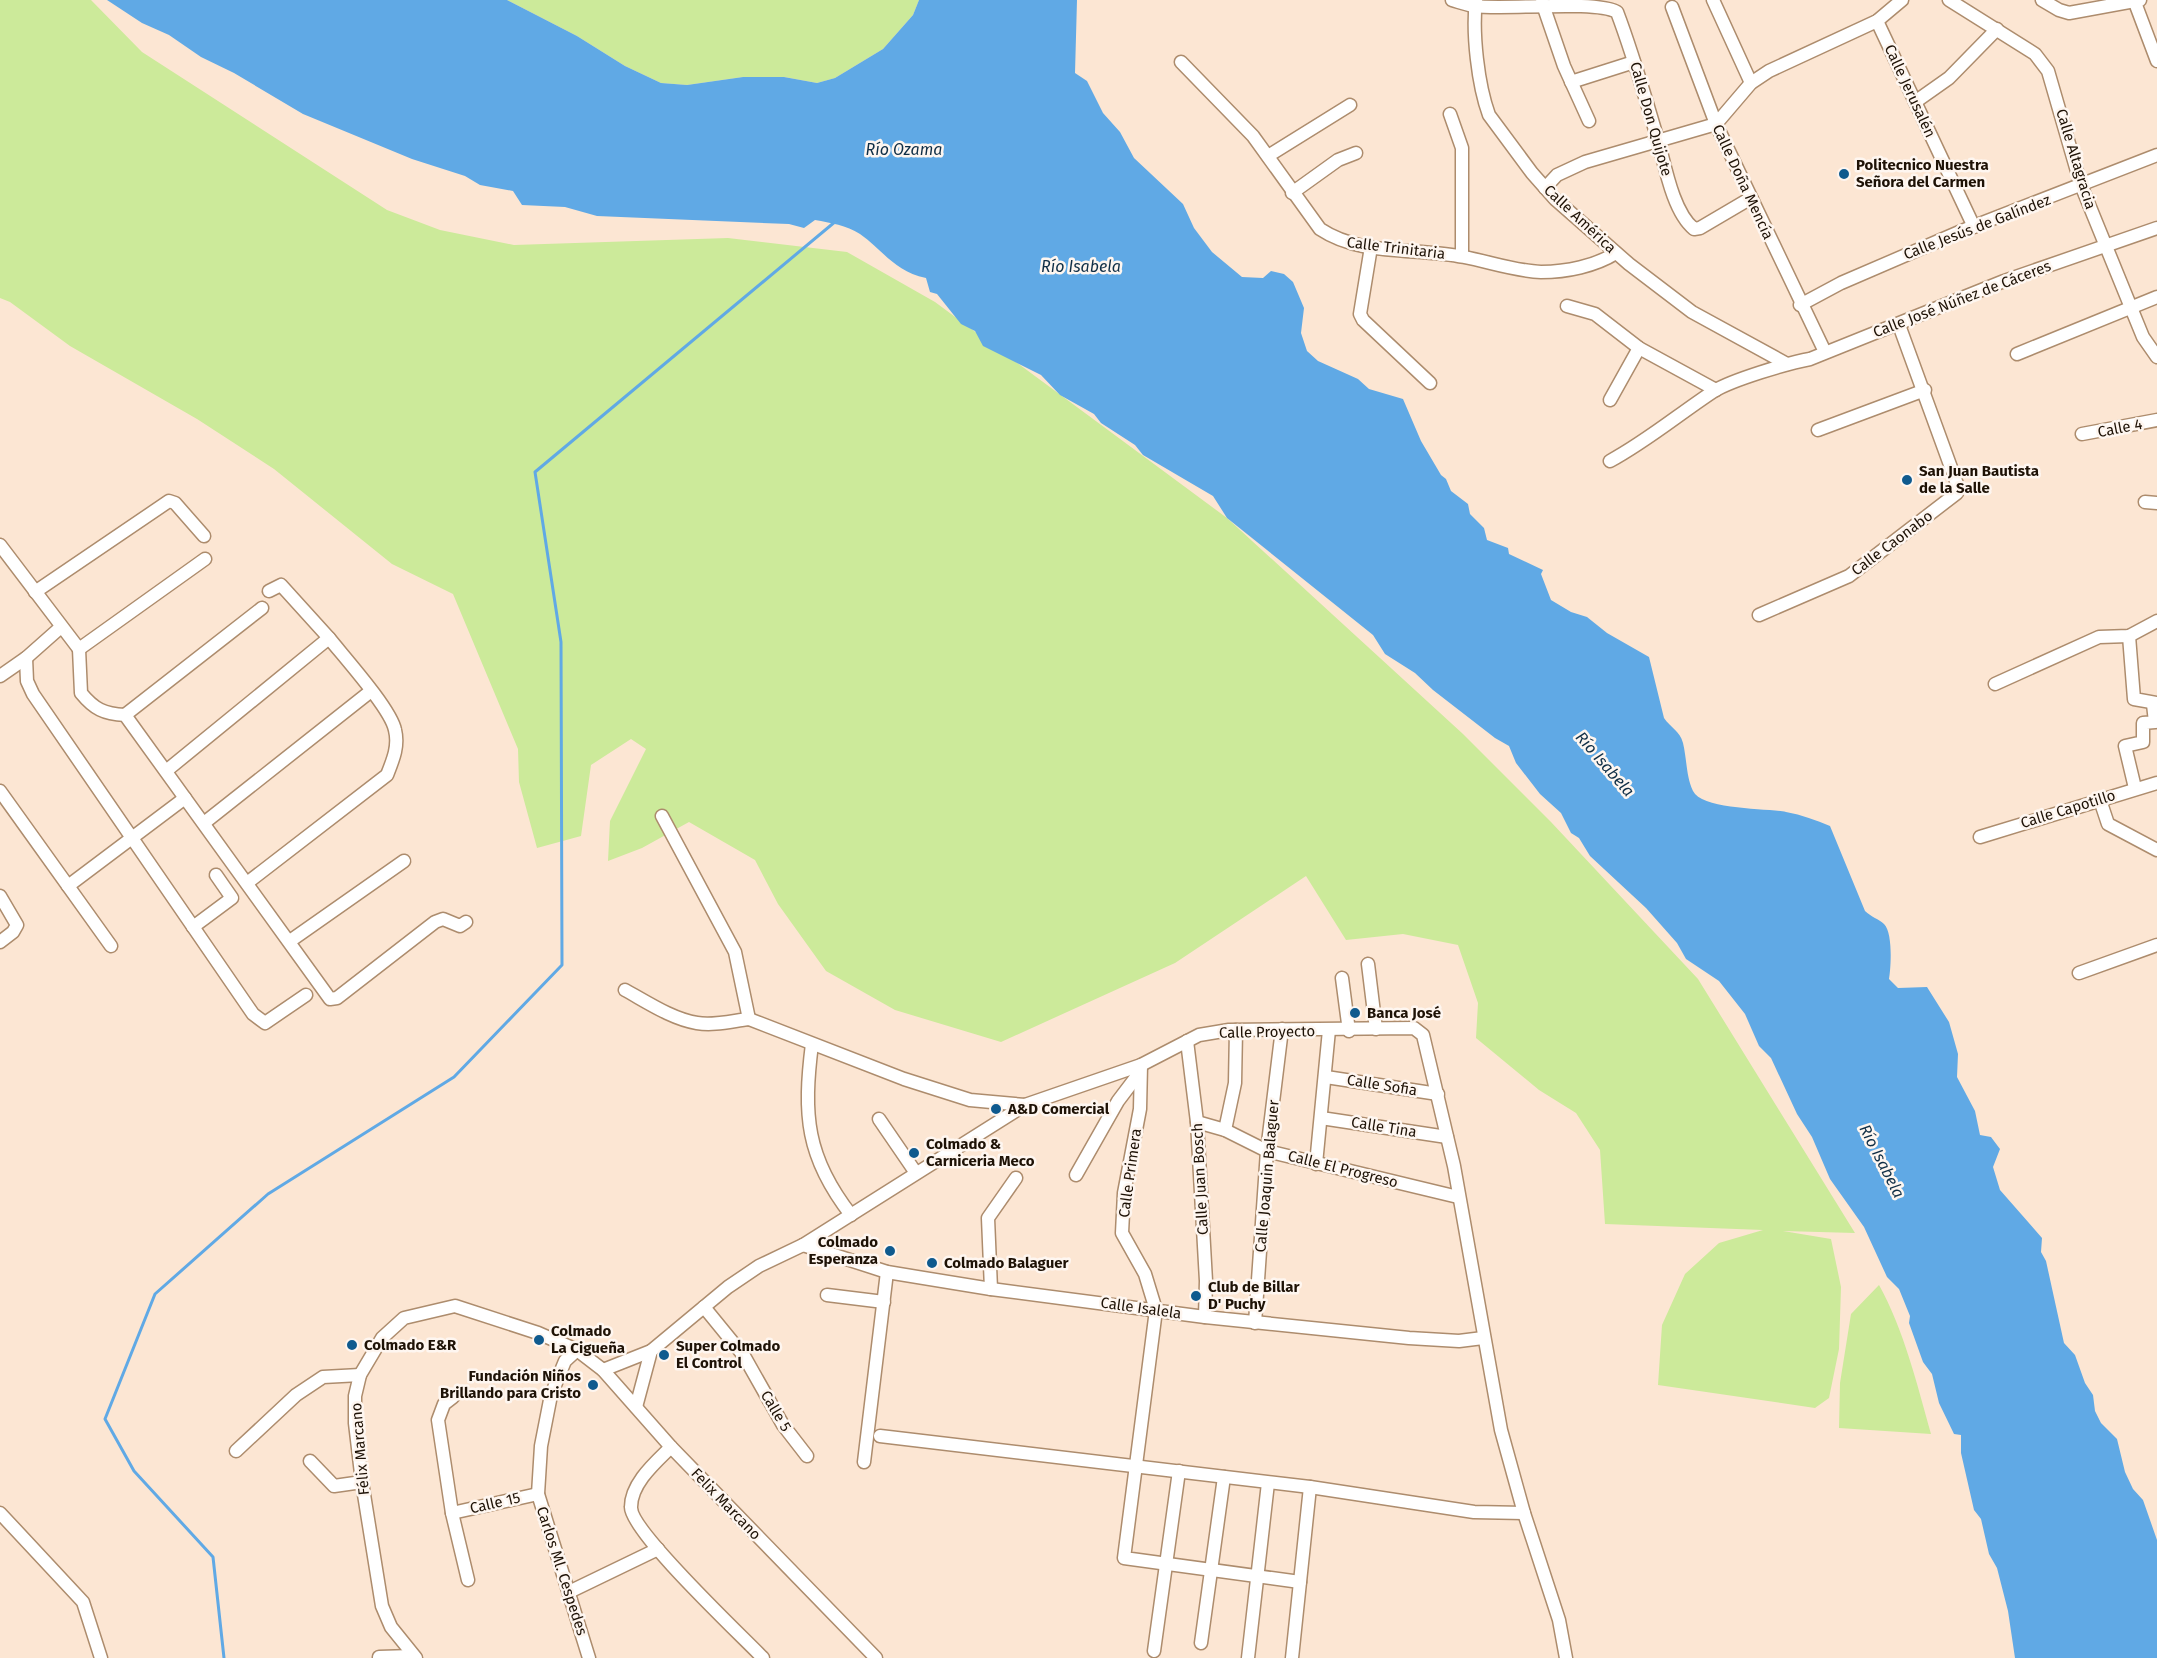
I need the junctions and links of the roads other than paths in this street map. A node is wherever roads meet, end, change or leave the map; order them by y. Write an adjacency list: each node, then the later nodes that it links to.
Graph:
1 (1452, 0): 8 (street)
2 (1713, 0): 16 (street)
3 (1902, 0): 10 (street)
4 (1949, 0): 11 (street, Calle Altagracia)
5 (2042, 0): 6 (street)
6 (2136, 0): 12 (street)
7 (1549, 1): 8 (street); 14 (street, Calle Don Quijote); 15 (street)
8 (1476, 3): 27 (street, Calle América)
9 (1672, 7): 21 (street, Calle Doña Mencía)
10 (1877, 21): 16 (street); 17 (street, Calle Jerusalén)
11 (1997, 29): 17 (street); 26 (street, Calle Altagracia)
12 (2157, 61)
13 (1181, 62): 25 (street, Calle Trinitaria)
14 (1634, 62): 15 (street); 22 (street, Calle Don Quijote)
15 (1571, 82): 20 (street)
16 (1751, 83): 21 (street)
17 (1915, 102): 30 (street, Calle Jerusalén)
18 (1350, 105): 25 (street)
19 (1450, 114): 35 (street)
20 (1589, 121)
21 (1716, 124): 22 (street); 29 (street, Calle Doña Mencía)
22 (1658, 140): 27 (street); 29 (street, Calle Don Quijote)
23 (1356, 153): 28 (street)
24 (2157, 155): 26 (street, Calle Jesús de Galíndez)
25 (1268, 156): 28 (street, Calle Trinitaria)
26 (2081, 185): 30 (street, Calle Jesús de Galíndez); 32 (street, Calle Altagracia)
27 (1545, 188): 34 (street, Calle América)
28 (1292, 193): 33 (street, Calle Trinitaria)
29 (1751, 198): 37 (street, Calle Doña Mencía)
30 (1974, 226): 37 (street, Calle Jesús de Galíndez)
31 (2157, 228): 32 (street, Calle José Núñez de Cáceres)
32 (2105, 244): 39 (street, Calle Altagracia); 40 (street, Calle José Núñez de Cáceres)
33 (1371, 247): 35 (street, Calle Trinitaria); 46 (street)
34 (1616, 253): 35 (street, Calle Trinitaria); 45 (street, Calle América)
35 (1462, 256)
36 (2157, 297): 39 (street)
37 (1800, 305): 42 (street, Calle Doña Mencía)
38 (1567, 306): 41 (street)
39 (2132, 309): 43 (street); 44 (street, Calle Altagracia)
40 (1899, 325): 42 (street, Calle José Núñez de Cáceres); 48 (street, Calle Caonabo)
41 (1638, 348): 47 (street); 49 (street)
42 (1825, 352): 45 (street, Calle José Núñez de Cáceres)
43 (2017, 354)
44 (2157, 357)
45 (1787, 364): 47 (street, Calle José Núñez de Cáceres)
46 (1430, 383)
47 (1716, 390): 53 (street, Calle José Núñez de Cáceres)
48 (1925, 390): 51 (street); 60 (street, Calle Caonabo)
49 (1610, 400)
50 (2157, 420): 52 (street, Calle 4)
51 (1818, 430)
52 (2082, 434)
53 (1610, 461)
54 (204, 536): 58 (street)
55 (0, 545): 58 (street)
56 (205, 559): 65 (street)
57 (269, 591): 64 (street)
58 (35, 592): 62 (street)
59 (262, 608): 71 (street)
60 (1760, 615)
61 (2157, 621): 63 (street)
62 (61, 627): 65 (street); 66 (street)
63 (2128, 636): 68 (street); 70 (street)
64 (329, 638): 69 (street); 72 (street)
65 (79, 649): 71 (street)
66 (26, 658): 67 (street); 81 (street)
67 (0, 676)
68 (1995, 684)
69 (371, 691): 79 (street); 85 (street)
70 (2155, 704): 74 (street)
71 (125, 715): 72 (street)
72 (166, 771): 76 (street)
73 (2157, 783): 74 (street, Calle Capotillo)
74 (2135, 788): 77 (street, Calle Capotillo)
75 (0, 790): 86 (street)
76 (185, 798): 79 (street); 81 (street)
77 (2100, 800): 80 (street, Calle Capotillo); 82 (street)
78 (662, 816): 99 (street)
79 (204, 823): 85 (street)
80 (1980, 837)
81 (132, 838): 86 (street); 89 (street)
82 (2157, 850)
83 (404, 861): 90 (street)
84 (216, 874): 89 (street)
85 (248, 883): 90 (street)
86 (68, 886): 93 (street)
87 (0, 896): 91 (street)
88 (466, 922): 90 (street)
89 (193, 927): 98 (street)
90 (290, 941)
91 (0, 942)
92 (2157, 945): 95 (street)
93 (111, 946)
94 (1368, 964): 101 (street)
95 (2079, 973)
96 (1342, 978): 104 (street)
97 (625, 990): 99 (street)
98 (306, 995)
99 (749, 1019): 106 (street)
100 (1282, 1029): 102 (street, Calle Proyecto); 103 (street, Calle Proyecto); 116 (street, Calle Joaquin Balaguer)
101 (1377, 1029): 104 (street, Calle Proyecto); 109 (street, Calle Proyecto)
102 (1236, 1030): 105 (street, Calle Proyecto); 114 (street)
103 (1329, 1030): 104 (street, Calle Proyecto); 108 (street)
104 (1348, 1031)
105 (1187, 1041): 107 (street, Calle Proyecto); 113 (street, Calle Juan Bosch)
106 (812, 1044): 110 (street); 122 (street)
107 (1141, 1068): 110 (street, Calle Proyecto); 119 (street); 129 (street, Calle Primera)
108 (1326, 1077): 109 (street, Calle Sofia); 111 (street)
109 (1438, 1094): 115 (street)
110 (1024, 1106): 118 (street, Calle Proyecto)
111 (1322, 1118): 115 (street, Calle Tina); 117 (street)
112 (879, 1119): 118 (street)
113 (1197, 1122): 114 (street, Calle El Progreso); 130 (street, Calle Juan Bosch)
114 (1225, 1130): 116 (street, Calle El Progreso)
115 (1447, 1137): 121 (street)
116 (1267, 1151): 117 (street, Calle El Progreso); 131 (street, Calle Joaquin Balaguer)
117 (1316, 1164): 121 (street, Calle El Progreso)
118 (916, 1173): 122 (street, Calle Proyecto)
119 (1076, 1175)
120 (1016, 1178): 125 (street)
121 (1458, 1197): 132 (street)
122 (851, 1215): 123 (street, Calle Proyecto)
123 (803, 1245): 124 (street, Calle Isalela); 128 (street, Calle Proyecto)
124 (886, 1272): 125 (street, Calle Isalela); 127 (street)
125 (991, 1289): 129 (street, Calle Isalela)
126 (827, 1295): 127 (street)
127 (884, 1302): 144 (street)
128 (704, 1307): 134 (street, Calle Proyecto); 142 (street, Calle 5)
129 (1156, 1310): 130 (street, Calle Isalela); 145 (street)
130 (1205, 1317): 131 (street, Calle Isalela)
131 (1255, 1323): 132 (street, Calle Isalela)
132 (1483, 1338): 154 (street)
133 (577, 1350): 135 (street, Felix Marcano); 136 (street, Félix Marcano); 151 (street, Carlos Ml. Cespedes)
134 (651, 1351): 135 (street, Calle Proyecto); 138 (street)
135 (603, 1370): 138 (street, Felix Marcano)
136 (360, 1375): 141 (street); 148 (street, Félix Marcano)
137 (453, 1397): 153 (street)
138 (636, 1407): 140 (street, Felix Marcano)
139 (880, 1436): 145 (street)
140 (671, 1447): 155 (street); 169 (street, Felix Marcano)
141 (236, 1451)
142 (807, 1456)
143 (310, 1461): 148 (street)
144 (864, 1462)
145 (1138, 1466): 146 (street); 156 (street)
146 (1179, 1471): 147 (street); 156 (street)
147 (1224, 1477): 149 (street); 157 (street)
148 (362, 1482): 165 (street, Félix Marcano)
149 (1268, 1483): 150 (street); 158 (street)
150 (1310, 1487): 154 (street); 160 (street)
151 (538, 1494): 153 (street, Calle 15); 161 (street, Carlos Ml. Cespedes)
152 (0, 1513): 166 (street)
153 (452, 1513): 159 (street)
154 (1524, 1513): 172 (street)
155 (658, 1549): 161 (street); 168 (street)
156 (1165, 1564): 157 (street); 163 (street)
157 (1211, 1570): 158 (street); 162 (street)
158 (1256, 1576): 160 (street); 170 (street)
159 (468, 1580)
160 (1300, 1582): 171 (street)
161 (569, 1592): 167 (street, Carlos Ml. Cespedes)
162 (1201, 1643)
163 (1154, 1651)
164 (379, 1657): 165 (street)
165 (414, 1657)
166 (101, 1658)
167 (589, 1658)
168 (763, 1658)
169 (876, 1658)
170 (1248, 1658)
171 (1292, 1658)
172 (1566, 1658)

